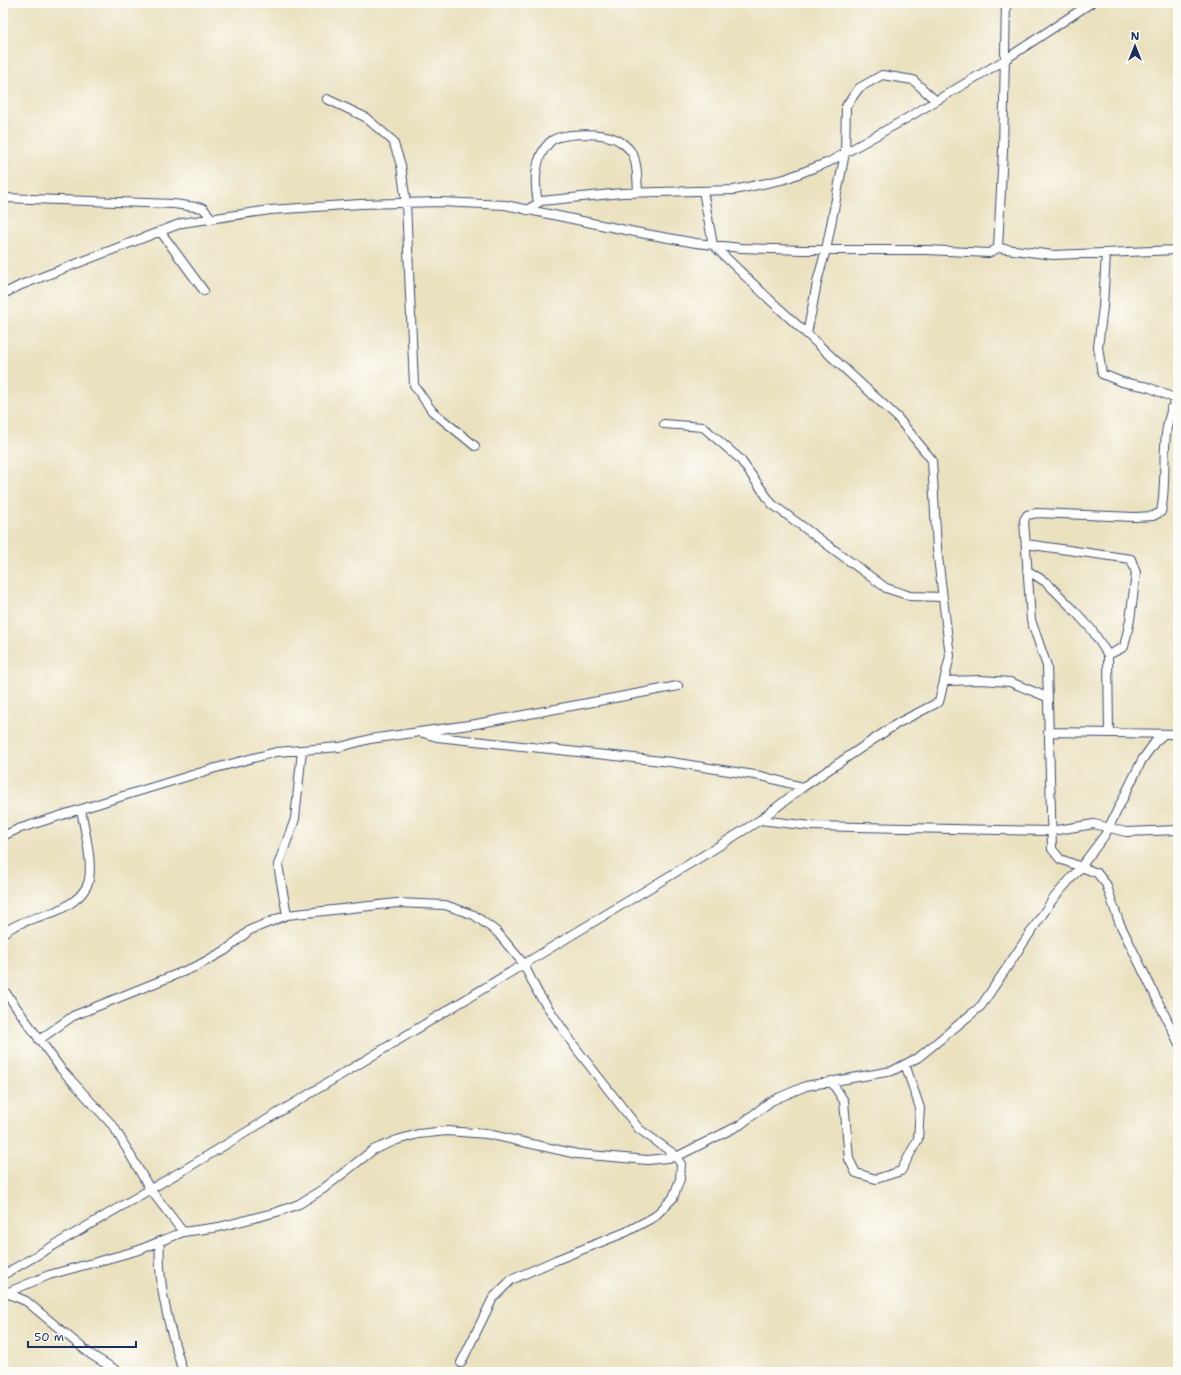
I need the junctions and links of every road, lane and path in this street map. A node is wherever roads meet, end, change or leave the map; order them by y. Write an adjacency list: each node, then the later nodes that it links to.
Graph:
1 (1006, 3): 3 (lane)
2 (1091, 3): 3 (lane)
3 (1004, 61): 5 (lane); 16 (lane)
4 (327, 99): 10 (lane)
5 (936, 101): 6 (lane); 6 (lane)
6 (845, 153): 7 (lane); 17 (lane)
7 (703, 190): 8 (lane); 15 (lane)
8 (638, 192): 11 (lane); 11 (lane)
9 (3, 198): 13 (lane)
10 (406, 203): 12 (lane); 13 (lane); 27 (lane)
11 (538, 203): 12 (lane)
12 (527, 210): 15 (lane)
13 (212, 218): 14 (lane)
14 (160, 231): 20 (lane); 21 (lane)
15 (713, 245): 17 (lane); 22 (lane)
16 (998, 248): 17 (lane); 19 (lane)
17 (826, 250): 22 (lane)
18 (1178, 250): 19 (lane)
19 (1106, 253): 23 (lane)
20 (204, 291)
21 (3, 294)
22 (807, 334): 30 (lane)
23 (1177, 397): 24 (lane)
24 (1171, 408): 25 (lane); 28 (lane)
25 (1178, 420)
26 (664, 424): 30 (lane)
27 (475, 446)
28 (1026, 544): 29 (lane); 31 (lane)
29 (1027, 570): 31 (lane); 34 (lane)
30 (942, 596): 32 (lane)
31 (1108, 655): 37 (lane)
32 (945, 681): 34 (lane); 41 (lane)
33 (678, 686): 35 (lane)
34 (1047, 697): 36 (lane)
35 (419, 732): 40 (lane); 41 (lane)
36 (1048, 732): 37 (lane); 46 (lane)
37 (1109, 733): 38 (lane)
38 (1164, 734): 39 (lane); 44 (lane)
39 (1178, 734)
40 (302, 750): 42 (lane); 49 (lane)
41 (804, 788): 43 (lane)
42 (81, 809): 47 (lane); 50 (lane)
43 (760, 820): 46 (lane); 51 (lane)
44 (1109, 827): 45 (lane); 46 (lane); 48 (lane)
45 (1178, 830)
46 (1051, 831): 48 (lane)
47 (3, 836)
48 (1080, 868): 54 (lane); 55 (lane)
49 (287, 915): 51 (lane); 53 (lane)
50 (3, 933)
51 (523, 963): 57 (lane); 58 (lane)
52 (3, 989): 53 (lane)
53 (39, 1040): 58 (lane)
54 (1178, 1042)
55 (905, 1064): 56 (lane); 56 (lane)
56 (831, 1081): 57 (lane)
57 (676, 1157): 59 (lane); 63 (lane)
58 (150, 1189): 59 (lane); 61 (lane)
59 (183, 1232): 60 (lane)
60 (160, 1241): 62 (lane); 65 (lane)
61 (3, 1274)
62 (5, 1293): 64 (lane)
63 (461, 1363)
64 (119, 1372)
65 (183, 1372)

